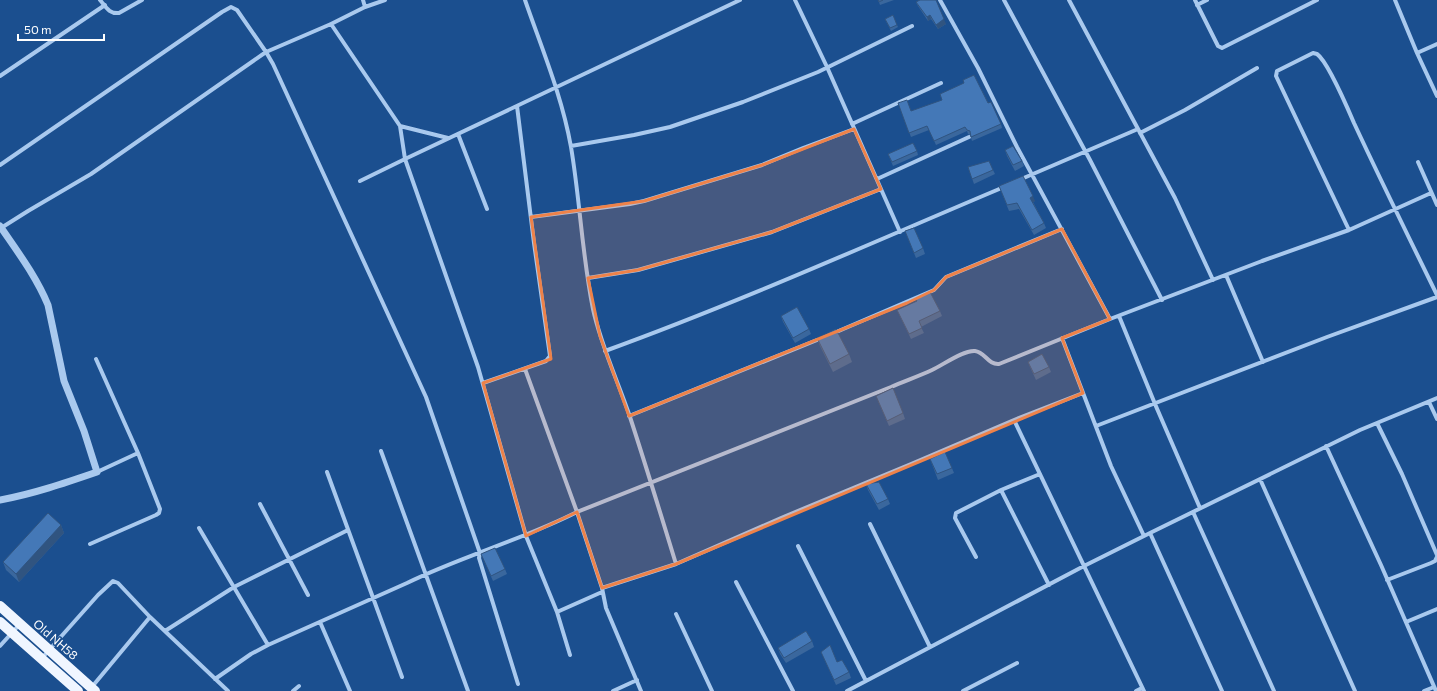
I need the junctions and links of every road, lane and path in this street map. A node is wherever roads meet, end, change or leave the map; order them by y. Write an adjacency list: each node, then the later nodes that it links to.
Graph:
1 (100, 0): 15 (street)
2 (142, 0): 15 (street)
3 (363, 0): 17 (street)
4 (385, 0): 17 (street)
5 (525, 0): 27 (street)
6 (740, 0): 27 (street)
7 (795, 0): 23 (street)
8 (940, 0): 42 (street)
9 (1004, 0): 38 (street)
10 (1069, 0): 33 (street)
11 (1195, 0): 16 (street)
12 (1207, 0): 16 (street)
13 (1317, 0): 16 (street)
14 (1394, 0): 22 (street)
15 (104, 5): 25 (street)
16 (1197, 5)
17 (365, 7): 18 (street)
18 (331, 24): 21 (street); 31 (street)
19 (912, 26): 23 (street)
20 (1437, 44): 22 (street)
21 (266, 52): 41 (street); 52 (street); 100 (street)
22 (1417, 53): 28 (street)
23 (827, 68): 30 (street); 37 (street)
24 (1257, 68): 33 (street)
25 (0, 76)
26 (941, 84): 30 (street)
27 (556, 88): 29 (street); 37 (street)
28 (1437, 96)
29 (517, 106): 34 (street); 51 (street)
30 (852, 124): 32 (street)
31 (400, 126): 35 (street); 39 (street)
32 (854, 129): 43 (street); 50 (street)
33 (1139, 131): 38 (street); 58 (street)
34 (458, 134): 35 (street); 48 (street)
35 (448, 138): 39 (street)
36 (969, 138): 43 (street)
37 (571, 146): 50 (street)
38 (1086, 152): 42 (street); 60 (street)
39 (406, 159): 44 (street); 68 (street)
40 (1418, 162): 46 (street)
41 (0, 166)
42 (1033, 175): 53 (street); 55 (street)
43 (877, 179): 45 (street)
44 (360, 180)
45 (881, 189): 55 (street); 57 (street)
46 (1431, 193): 47 (street); 49 (street)
47 (1437, 205)
48 (486, 209)
49 (1394, 209): 54 (street); 54 (street); 59 (street)
50 (580, 210): 51 (street); 57 (street)
51 (531, 217): 67 (street)
52 (1, 227): 81 (street)
53 (1062, 229): 62 (street); 73 (street)
54 (1349, 230): 56 (street)
55 (900, 232): 64 (street)
56 (1226, 275): 58 (street); 66 (street)
57 (588, 278): 64 (street)
58 (1213, 280): 60 (street)
59 (1437, 296): 66 (street)
60 (1162, 300): 61 (street)
61 (1119, 316): 62 (street); 72 (street)
62 (1110, 319): 63 (street)
63 (1062, 338): 69 (street); 85 (street)
64 (605, 351): 73 (street)
65 (96, 359): 80 (street)
66 (1263, 362): 72 (street)
67 (525, 369): 68 (street); 90 (street)
68 (483, 383): 96 (street)
69 (1083, 393): 75 (street); 77 (street)
70 (1437, 398): 71 (street)
71 (1429, 402): 74 (street); 76 (street)
72 (1155, 404): 77 (street); 89 (street)
73 (629, 416): 85 (street)
74 (1437, 419)
75 (1014, 420): 83 (street); 104 (street)
76 (1377, 423): 78 (street); 102 (street)
77 (1096, 426): 97 (street)
78 (1326, 446): 84 (street); 107 (street)
79 (381, 451): 106 (street)
80 (138, 453): 81 (street); 98 (street)
81 (97, 472): 87 (street)
82 (327, 472): 94 (street)
83 (1040, 474): 86 (street); 105 (street)
84 (1260, 479): 89 (street); 155 (street)
85 (651, 483): 90 (street); 104 (street)
86 (1001, 490): 101 (street); 109 (street)
87 (0, 500)
88 (260, 504): 103 (street)
89 (1200, 508): 91 (street)
90 (577, 512): 96 (street); 111 (street)
91 (1193, 512): 95 (street); 154 (street)
92 (870, 524): 127 (street)
93 (199, 528): 110 (street)
94 (348, 530): 103 (street); 113 (street)
95 (1150, 533): 97 (street); 153 (street)
96 (526, 536): 100 (street); 116 (street)
97 (1144, 536): 105 (street)
98 (90, 544)
99 (798, 546): 135 (street)
100 (480, 553): 106 (street); 136 (street)
101 (976, 556)
102 (1437, 556): 107 (street)
103 (289, 558): 110 (street); 112 (street)
104 (676, 564): 111 (street)
105 (1084, 566): 109 (street); 140 (street)
106 (425, 574): 113 (street); 145 (street)
107 (1388, 580): 121 (street)
108 (736, 582): 149 (street)
109 (1049, 585): 127 (street)
110 (234, 587): 123 (street); 125 (street)
111 (602, 590): 116 (street); 134 (street)
112 (308, 595)
113 (374, 598): 120 (street); 132 (street)
114 (0, 606): 122 (main road, Old NH58)
115 (1437, 609): 121 (street)
116 (556, 612): 129 (street)
117 (676, 614): 148 (street)
118 (150, 618): 123 (street); 128 (street); 139 (street)
119 (0, 622): 124 (main road, Old NH58)
120 (320, 622): 125 (street); 144 (street)
121 (1406, 622): 138 (street)
122 (20, 625): 124 (street); 128 (main road, Old NH58)
123 (165, 631): 133 (street)
124 (12, 633): 126 (street); 130 (main road, Old NH58)
125 (268, 645): 133 (street)
126 (0, 646)
127 (930, 647): 135 (street)
128 (49, 650): 130 (street); 139 (main road, Old NH58)
129 (570, 655)
130 (42, 658): 141 (main road, Old NH58)
131 (1017, 663): 151 (street)
132 (402, 677)
133 (215, 679): 142 (street)
134 (636, 680): 146 (street); 147 (street)
135 (866, 681): 150 (street)
136 (518, 684)
137 (299, 686): 143 (street)
138 (1435, 689): 156 (street)
139 (92, 690)
140 (1143, 690): 152 (street)
141 (78, 691)
142 (228, 691)
143 (293, 691)
144 (350, 691)
145 (468, 691)
146 (613, 691)
147 (641, 691)
148 (712, 691)
149 (793, 691)
150 (846, 691)
151 (964, 691)
152 (1136, 691)
153 (1222, 691)
154 (1274, 691)
155 (1355, 691)
156 (1424, 691)

